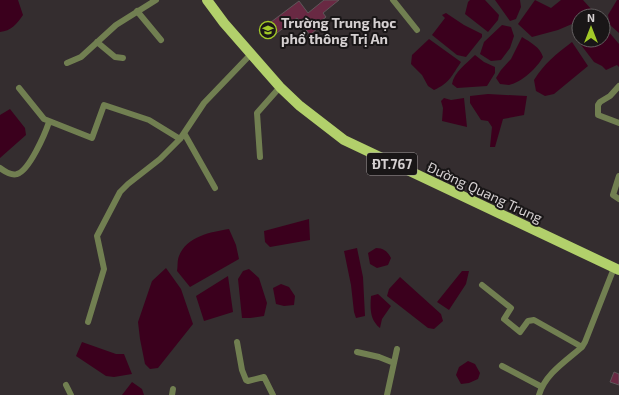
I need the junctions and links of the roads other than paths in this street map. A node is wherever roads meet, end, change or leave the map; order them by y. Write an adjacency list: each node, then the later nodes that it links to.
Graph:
1 (156, 0): 4 (street)
2 (207, 0): 8 (main road, Đường Quang Trung / ĐT.767)
3 (393, 0): 5 (street)
4 (137, 11): 6 (street); 7 (street)
5 (416, 30)
6 (161, 40)
7 (97, 42): 9 (street); 10 (street)
8 (250, 54): 12 (main road, Đường Quang Trung / ĐT.767); 16 (street)
9 (123, 58)
10 (67, 63)
11 (619, 86): 15 (street)
12 (280, 87): 17 (street); 22 (main road, Đường Quang Trung / ĐT.767)
13 (19, 88): 14 (street)
14 (49, 122): 16 (street); 18 (street)
15 (619, 123)
16 (182, 136): 20 (street); 24 (street)
17 (260, 157)
18 (0, 168)
19 (619, 176): 21 (street)
20 (215, 188)
21 (619, 199)
22 (616, 269): 26 (street)
23 (482, 285): 26 (street)
24 (88, 322)
25 (238, 342): 34 (street)
26 (582, 347): 32 (street)
27 (397, 349): 29 (street)
28 (357, 352): 29 (street)
29 (394, 363): 35 (street)
30 (502, 366): 32 (street)
31 (66, 385): 33 (street)
32 (542, 387): 36 (street)
33 (71, 395)
34 (273, 395)
35 (388, 395)
36 (539, 395)

